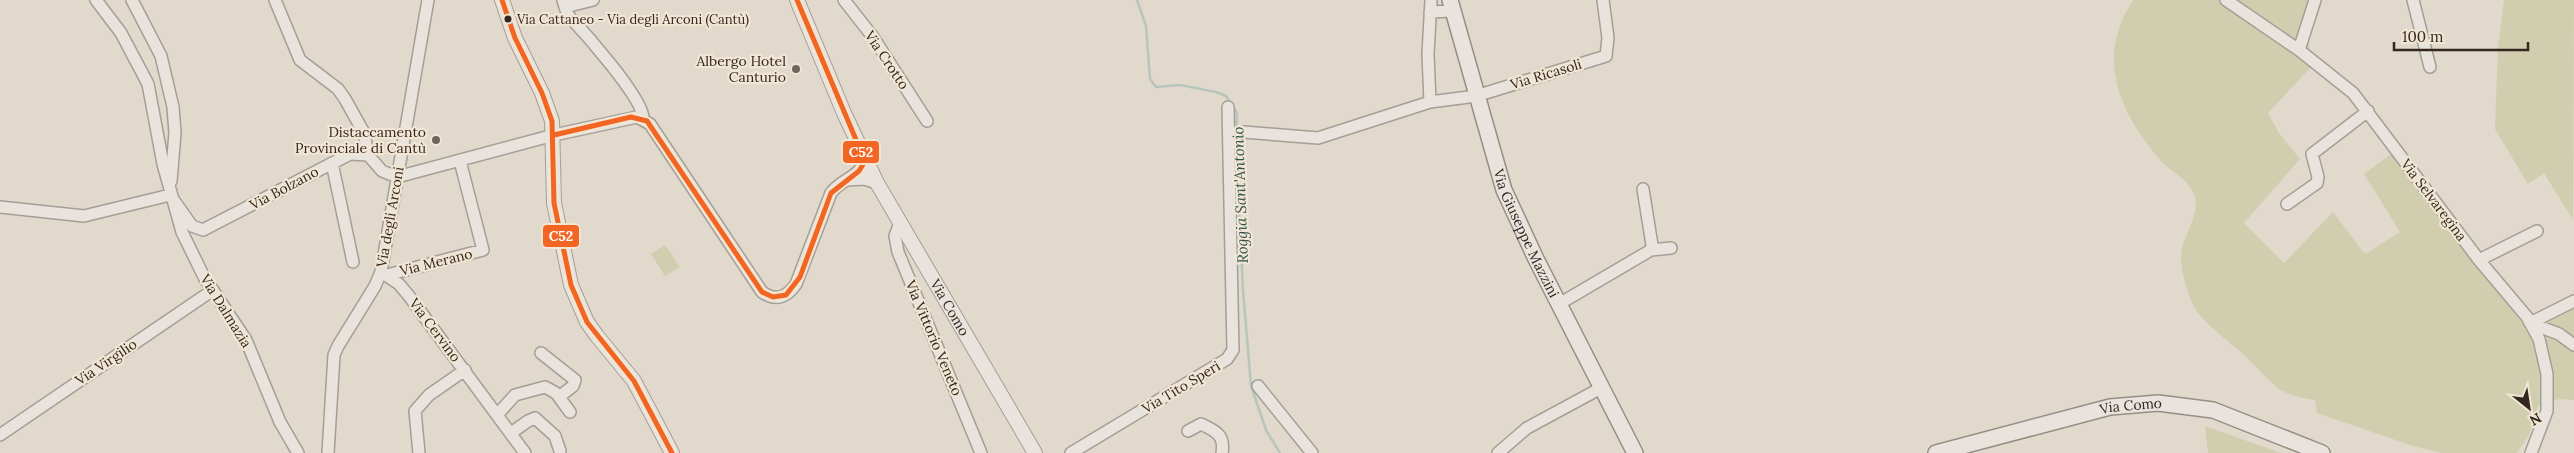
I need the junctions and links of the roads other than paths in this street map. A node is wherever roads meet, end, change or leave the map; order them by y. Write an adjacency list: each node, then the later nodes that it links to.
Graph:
1 (96, 0): 35 (street, Via Dalmazia)
2 (132, 0): 35 (street)
3 (275, 0): 27 (street)
4 (428, 0): 31 (street, Via degli Arconi)
5 (502, 0): 26 (street)
6 (592, 0): 14 (street)
7 (797, 0): 29 (street, Via Como)
8 (844, 0): 24 (street, Via Crotto)
9 (1431, 0): 16 (street)
10 (1603, 0): 19 (street, Via Ricasoli)
11 (2226, 0): 17 (street, Via Selvaregina)
12 (2315, 0): 17 (street)
13 (2413, 0): 18 (street)
14 (564, 3): 23 (street)
15 (1451, 6): 16 (street); 19 (main road, Via Giuseppe Mazzini)
16 (1430, 12): 20 (street)
17 (2299, 50): 22 (street, Via Selvaregina)
18 (2430, 67)
19 (1476, 96): 20 (street, Via Ricasoli); 47 (main road, Via Giuseppe Mazzini)
20 (1430, 102): 25 (street)
21 (1228, 107): 68 (street, Via Tito Speri)
22 (2368, 111): 36 (street); 42 (street, Via Selvaregina)
23 (643, 118): 26 (street); 32 (street)
24 (928, 121)
25 (1244, 132)
26 (554, 136): 28 (street); 65 (street)
27 (368, 155): 30 (street, Via Bolzano); 31 (street)
28 (460, 161): 31 (street); 44 (street, Via Merano)
29 (865, 161): 32 (street); 33 (street, Via Como)
30 (332, 163): 35 (street, Via Bolzano); 43 (street)
31 (396, 177): 44 (street, Via degli Arconi)
32 (846, 180): 33 (street)
33 (877, 183): 38 (street, Via Como)
34 (1643, 189): 41 (street)
35 (170, 195): 37 (street); 45 (street, Via Dalmazia)
36 (2287, 204)
37 (0, 207)
38 (900, 223): 66 (street, Via Vittorio Veneto); 67 (street, Via Como)
39 (2537, 231): 42 (street)
40 (1671, 248): 41 (street)
41 (1651, 250): 47 (street)
42 (2479, 260): 48 (street, Via Selvaregina)
43 (352, 262)
44 (384, 273): 51 (street, Via Cervino); 62 (street, Via degli Arconi)
45 (213, 290): 59 (street, Via Virgilio); 61 (street, Via Dalmazia)
46 (2574, 301): 48 (street)
47 (1559, 304): 53 (main road, Via Giuseppe Mazzini)
48 (2530, 323): 49 (street); 75 (street, Via Selvaregina)
49 (2574, 345)
50 (541, 353): 54 (street)
51 (465, 370): 56 (street, Via Cervino); 63 (street, Via Cervino)
52 (1258, 386): 70 (street)
53 (1601, 388): 71 (street); 72 (main road, Via Giuseppe Mazzini)
54 (559, 397): 55 (street); 56 (street)
55 (570, 412)
56 (497, 415): 58 (street, Via Cervino)
57 (1188, 432): 69 (street)
58 (512, 433): 60 (street); 64 (street, Via Cervino)
59 (0, 435)
60 (560, 452)
61 (298, 453)
62 (328, 453)
63 (419, 453)
64 (525, 453)
65 (672, 453)
66 (982, 453)
67 (1035, 453)
68 (1071, 453)
69 (1222, 453)
70 (1312, 453)
71 (1498, 453)
72 (1635, 453)
73 (1936, 453): 74 (main road, Via Como)
74 (2322, 453)
75 (2531, 453)

